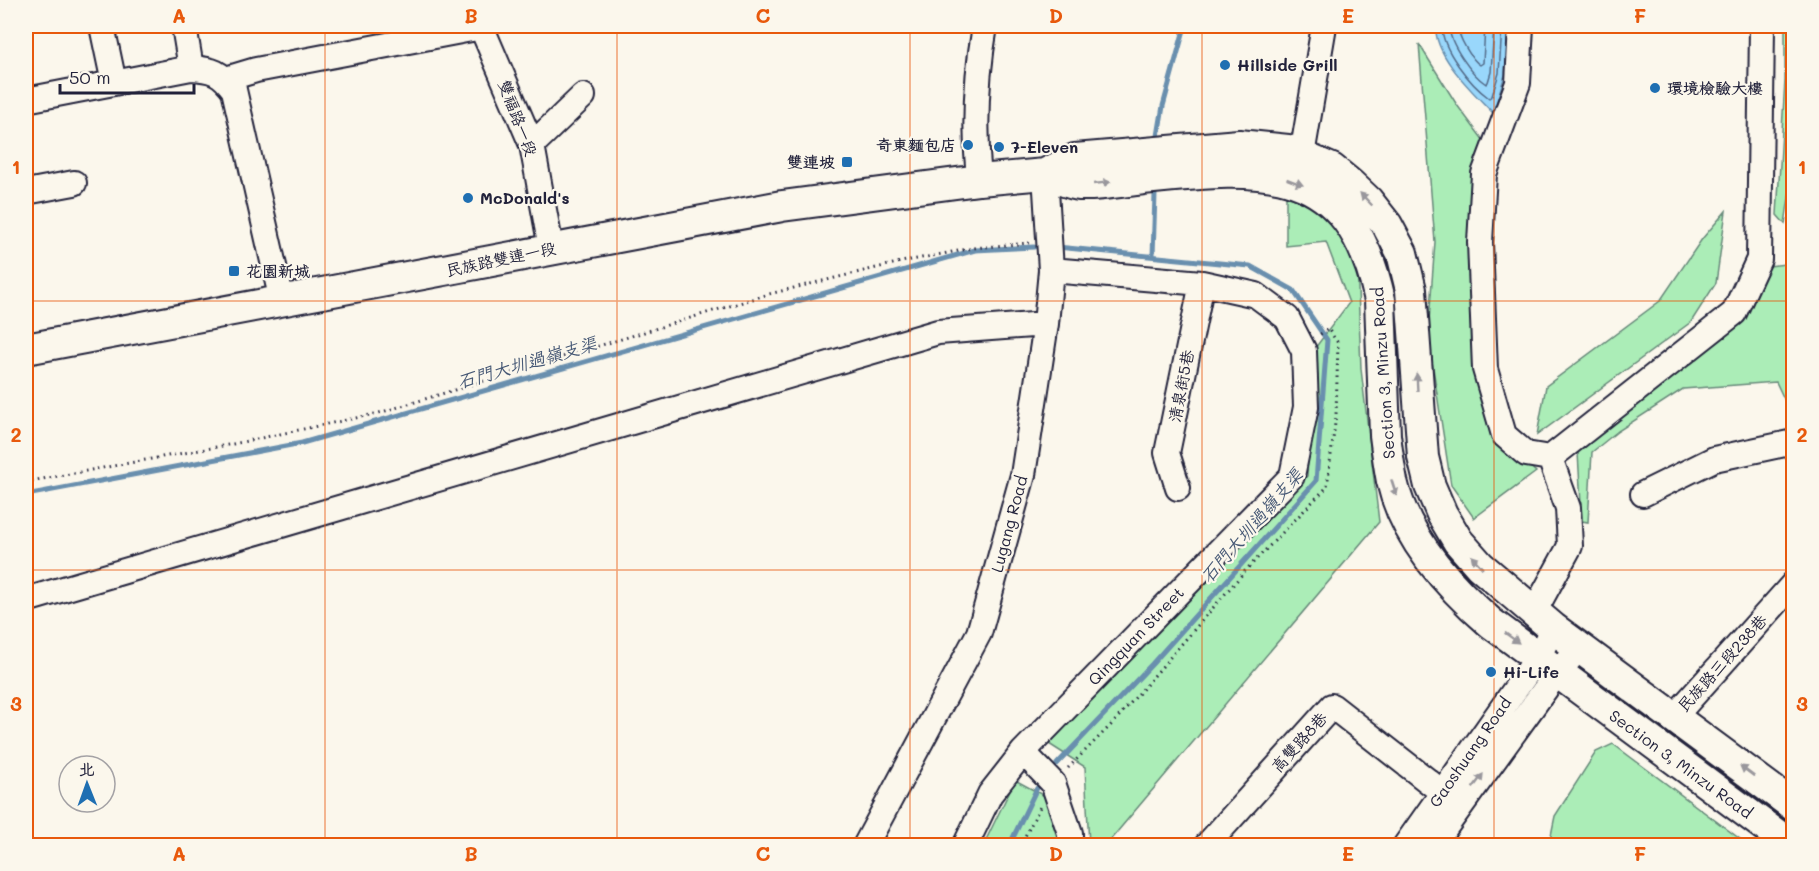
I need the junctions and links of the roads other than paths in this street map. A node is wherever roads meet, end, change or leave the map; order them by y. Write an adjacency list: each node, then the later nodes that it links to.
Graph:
1 (102, 26): 9 (street)
2 (184, 26): 8 (street)
3 (481, 26): 10 (street); 13 (street, 雙福路一段)
4 (985, 26): 16 (street)
5 (1323, 26): 14 (street)
6 (1521, 26): 26 (street)
7 (1762, 26): 26 (street)
8 (191, 68): 9 (street); 10 (street)
9 (114, 83): 12 (street)
10 (230, 85): 22 (street)
11 (583, 96): 13 (street)
12 (26, 100)
13 (532, 145): 19 (street, 雙福路一段)
14 (1302, 155): 15 (main road, Section 3, Minzu Road); 31 (main road, Section 3, Minzu Road, one-way to 14)
15 (1045, 174): 16 (main road, Section 3, Minzu Road); 20 (street, Lugang Road); 33 (main road, Section 3, Minzu Road, one-way to 33)
16 (979, 180): 19 (main road, 民族路雙連一段)
17 (74, 183): 18 (street)
18 (26, 192)
19 (551, 248): 22 (main road, 民族路雙連一段)
20 (1051, 270): 21 (street, Qingquan Street); 23 (street, Lugang Road)
21 (1202, 284): 27 (street, 清泉街5巷); 35 (street, Qingquan Street)
22 (282, 301): 24 (main road, 民族路雙連一段)
23 (1046, 324): 30 (street); 39 (street, Lugang Road)
24 (26, 349)
25 (1794, 442): 28 (street)
26 (1550, 458): 31 (street, Gaoshuang Road)
27 (1178, 488)
28 (1643, 494)
29 (1794, 583): 34 (street, 民族路三段238巷)
30 (26, 600)
31 (1544, 620): 32 (main road, Section 3, Minzu Road); 33 (street, Gaoshuang Road)
32 (1580, 648): 33 (street, Gaoshuang Road); 34 (main road, Section 3, Minzu Road)
33 (1547, 665): 36 (street, Gaoshuang Road); 38 (main road, Section 3, Minzu Road)
34 (1674, 717): 37 (main road, Section 3, Minzu Road, one-way to 34)
35 (1023, 752): 40 (street, Qingquan Street); 41 (street)
36 (1452, 798): 42 (street, 高雙路8巷); 43 (street, Gaoshuang Road); 44 (street, Gaoshuang Road)
37 (1794, 806)
38 (1790, 838)
39 (865, 846)
40 (965, 846)
41 (1070, 846)
42 (1206, 846)
43 (1405, 846)
44 (1432, 846)

